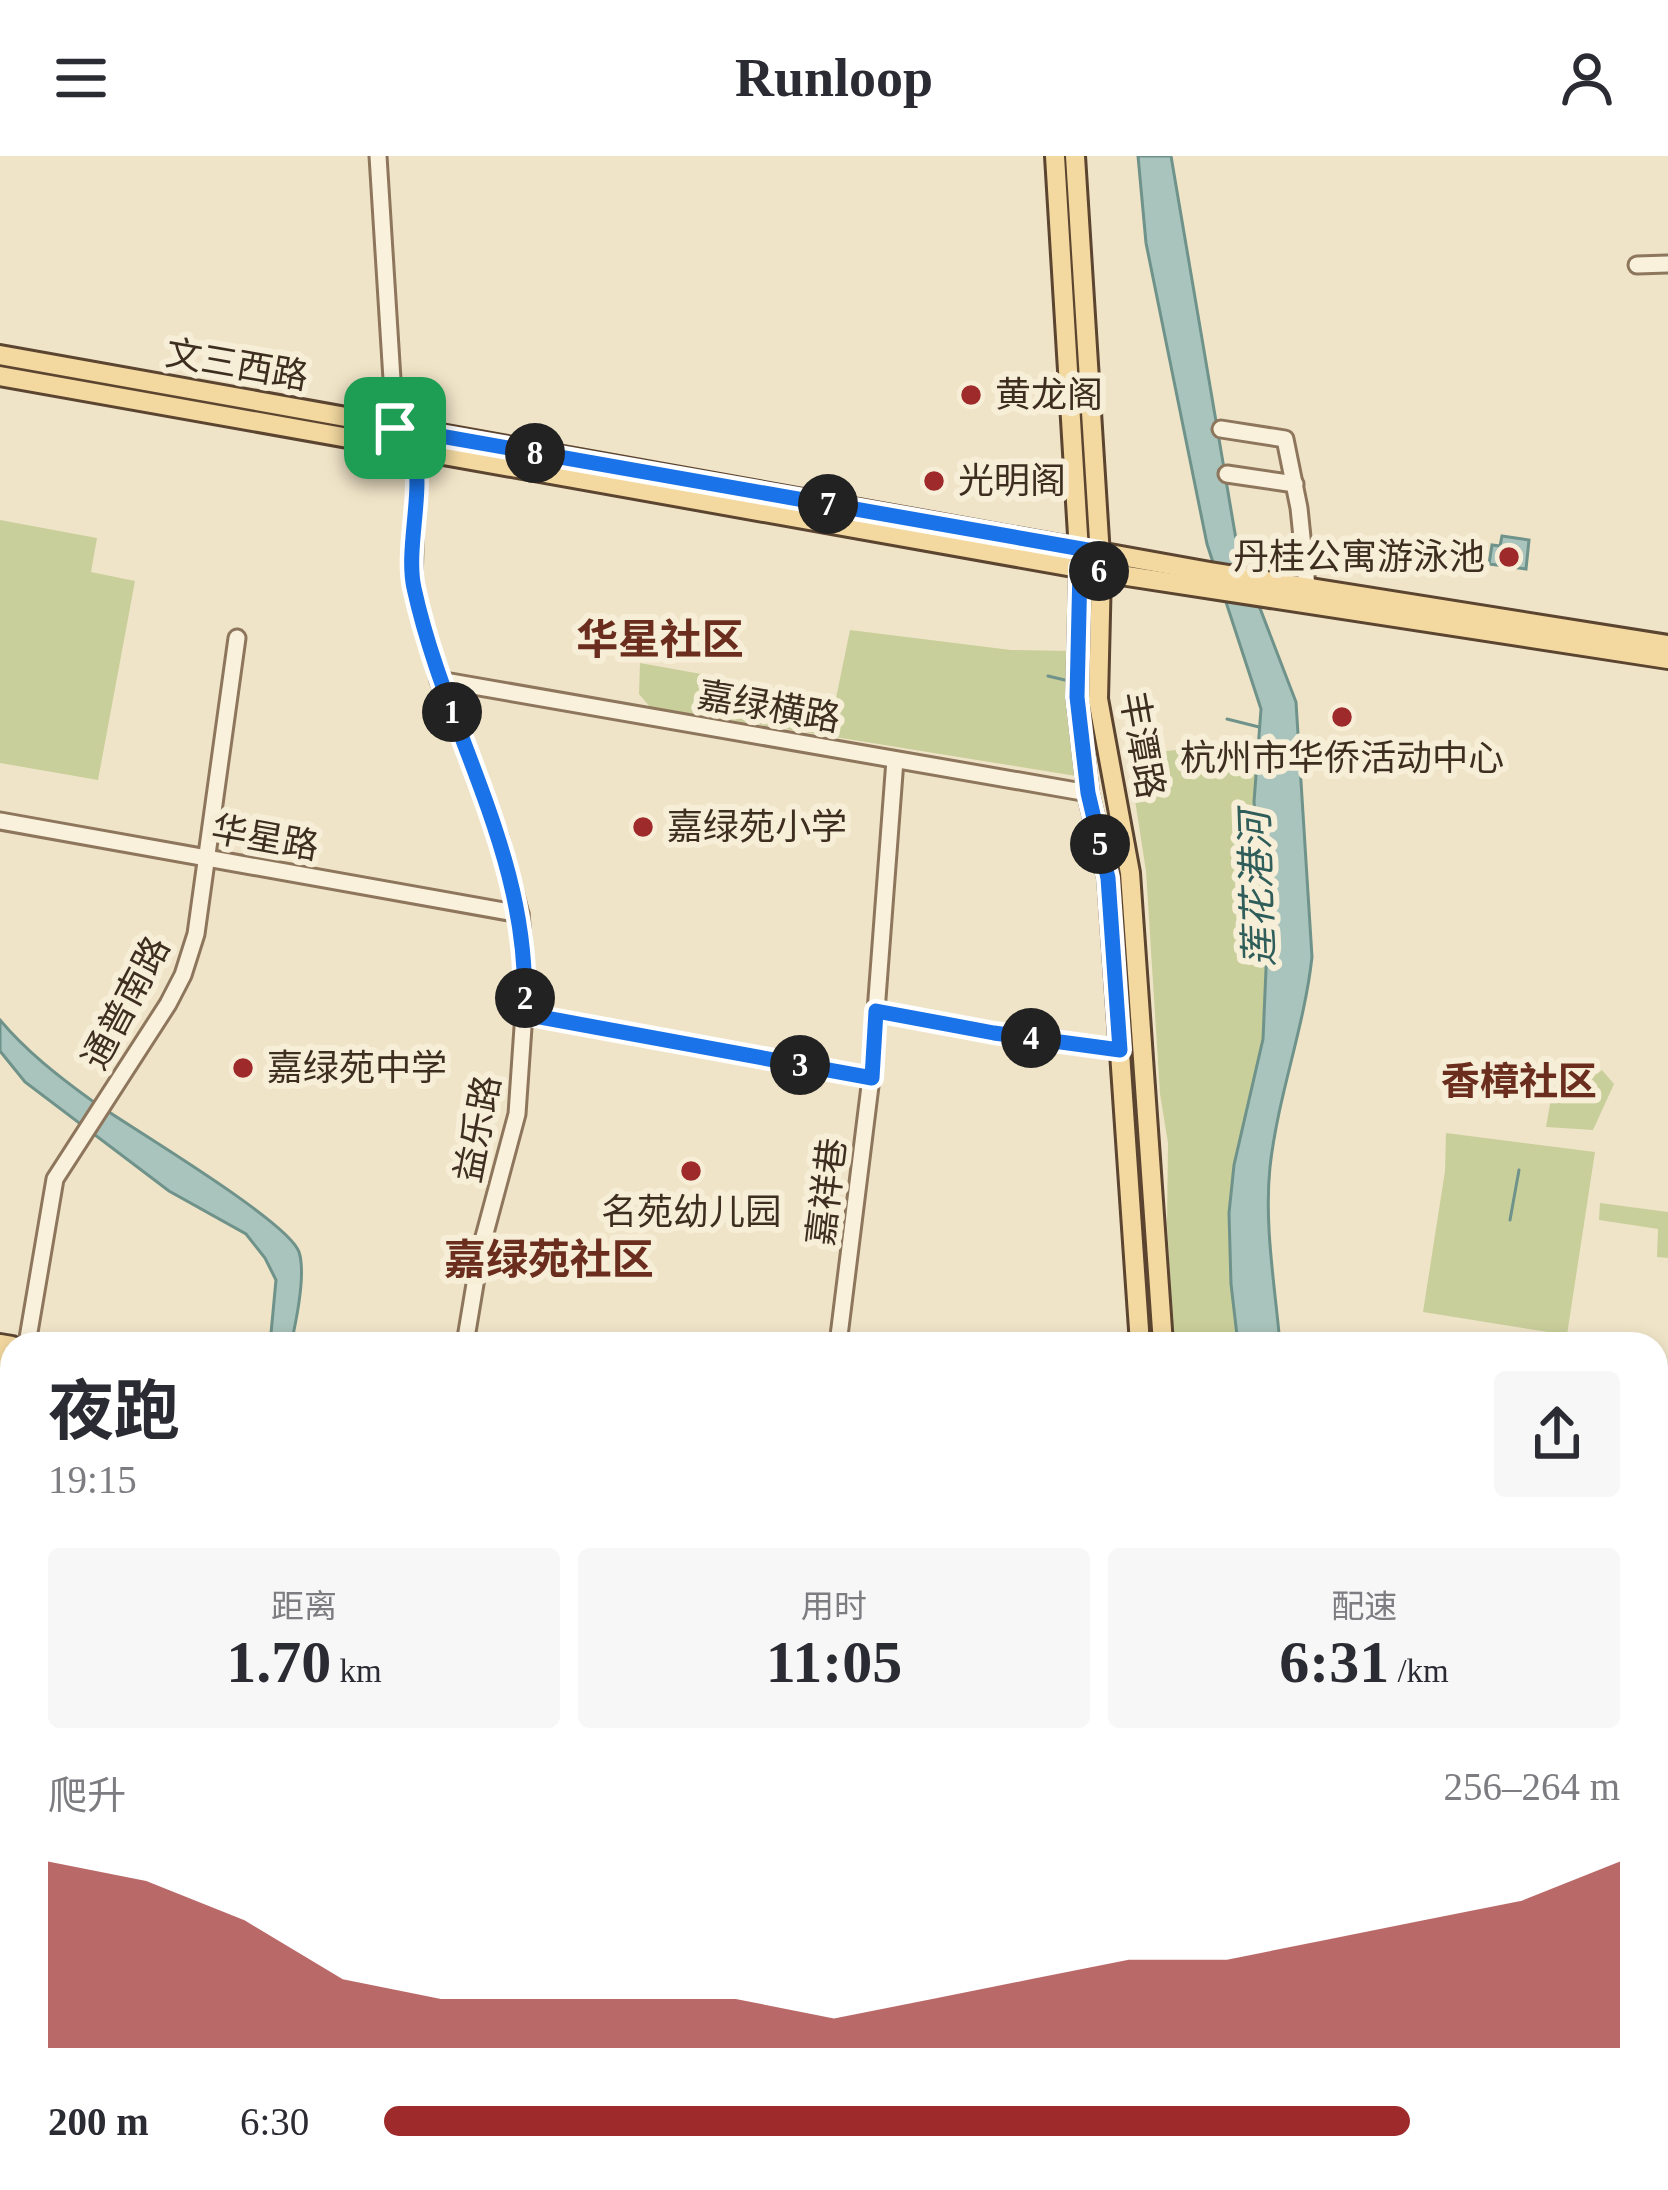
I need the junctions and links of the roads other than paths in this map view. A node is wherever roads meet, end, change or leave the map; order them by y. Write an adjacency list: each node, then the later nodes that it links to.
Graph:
1 (378, 156): 8 (street)
2 (1054, 156): 13 (main road, 丰潭路)
3 (1075, 156): 14 (main road, 丰潭路)
4 (1668, 264): 5 (street)
5 (1637, 265)
6 (0, 355): 8 (main road, 文三西路)
7 (0, 376): 10 (main road, 文三西路)
8 (395, 428): 10 (street); 13 (main road, 文三西路)
9 (1221, 429): 12 (street)
10 (412, 448): 13 (main road, 文三西路); 21 (street, 益乐路)
11 (1227, 474): 12 (street)
12 (1294, 484): 15 (street)
13 (1079, 558): 14 (main road, 文三西路); 20 (main road, 丰潭路)
14 (1100, 562): 16 (main road, 文三西路); 20 (main road, 丰潭路)
15 (1307, 586): 16 (main road, 文三西路); 18 (main road, 文三西路)
16 (1267, 588): 19 (main road, 文三西路)
17 (237, 638): 25 (street, 通普南路)
18 (1668, 645)
19 (1668, 659)
20 (1086, 671): 23 (main road, 丰潭路); 35 (main road, 丰潭路)
21 (439, 680): 22 (street, 嘉绿横路); 26 (street, 益乐路)
22 (895, 760): 23 (street, 嘉绿横路); 27 (street, 嘉祥巷)
23 (1088, 793): 29 (main road, 丰潭路)
24 (0, 821): 25 (street, 华星路)
25 (209, 858): 26 (street, 华星路); 31 (street, 通普南路)
26 (520, 914): 28 (street, 益乐路)
27 (876, 1011): 29 (street); 30 (street, 嘉祥巷)
28 (524, 1014): 30 (street); 32 (street, 益乐路)
29 (1120, 1050): 34 (main road, 丰潭路)
30 (872, 1078): 33 (street, 嘉祥巷)
31 (29, 1332)
32 (467, 1332)
33 (840, 1332)
34 (1139, 1332)
35 (1162, 1332)

